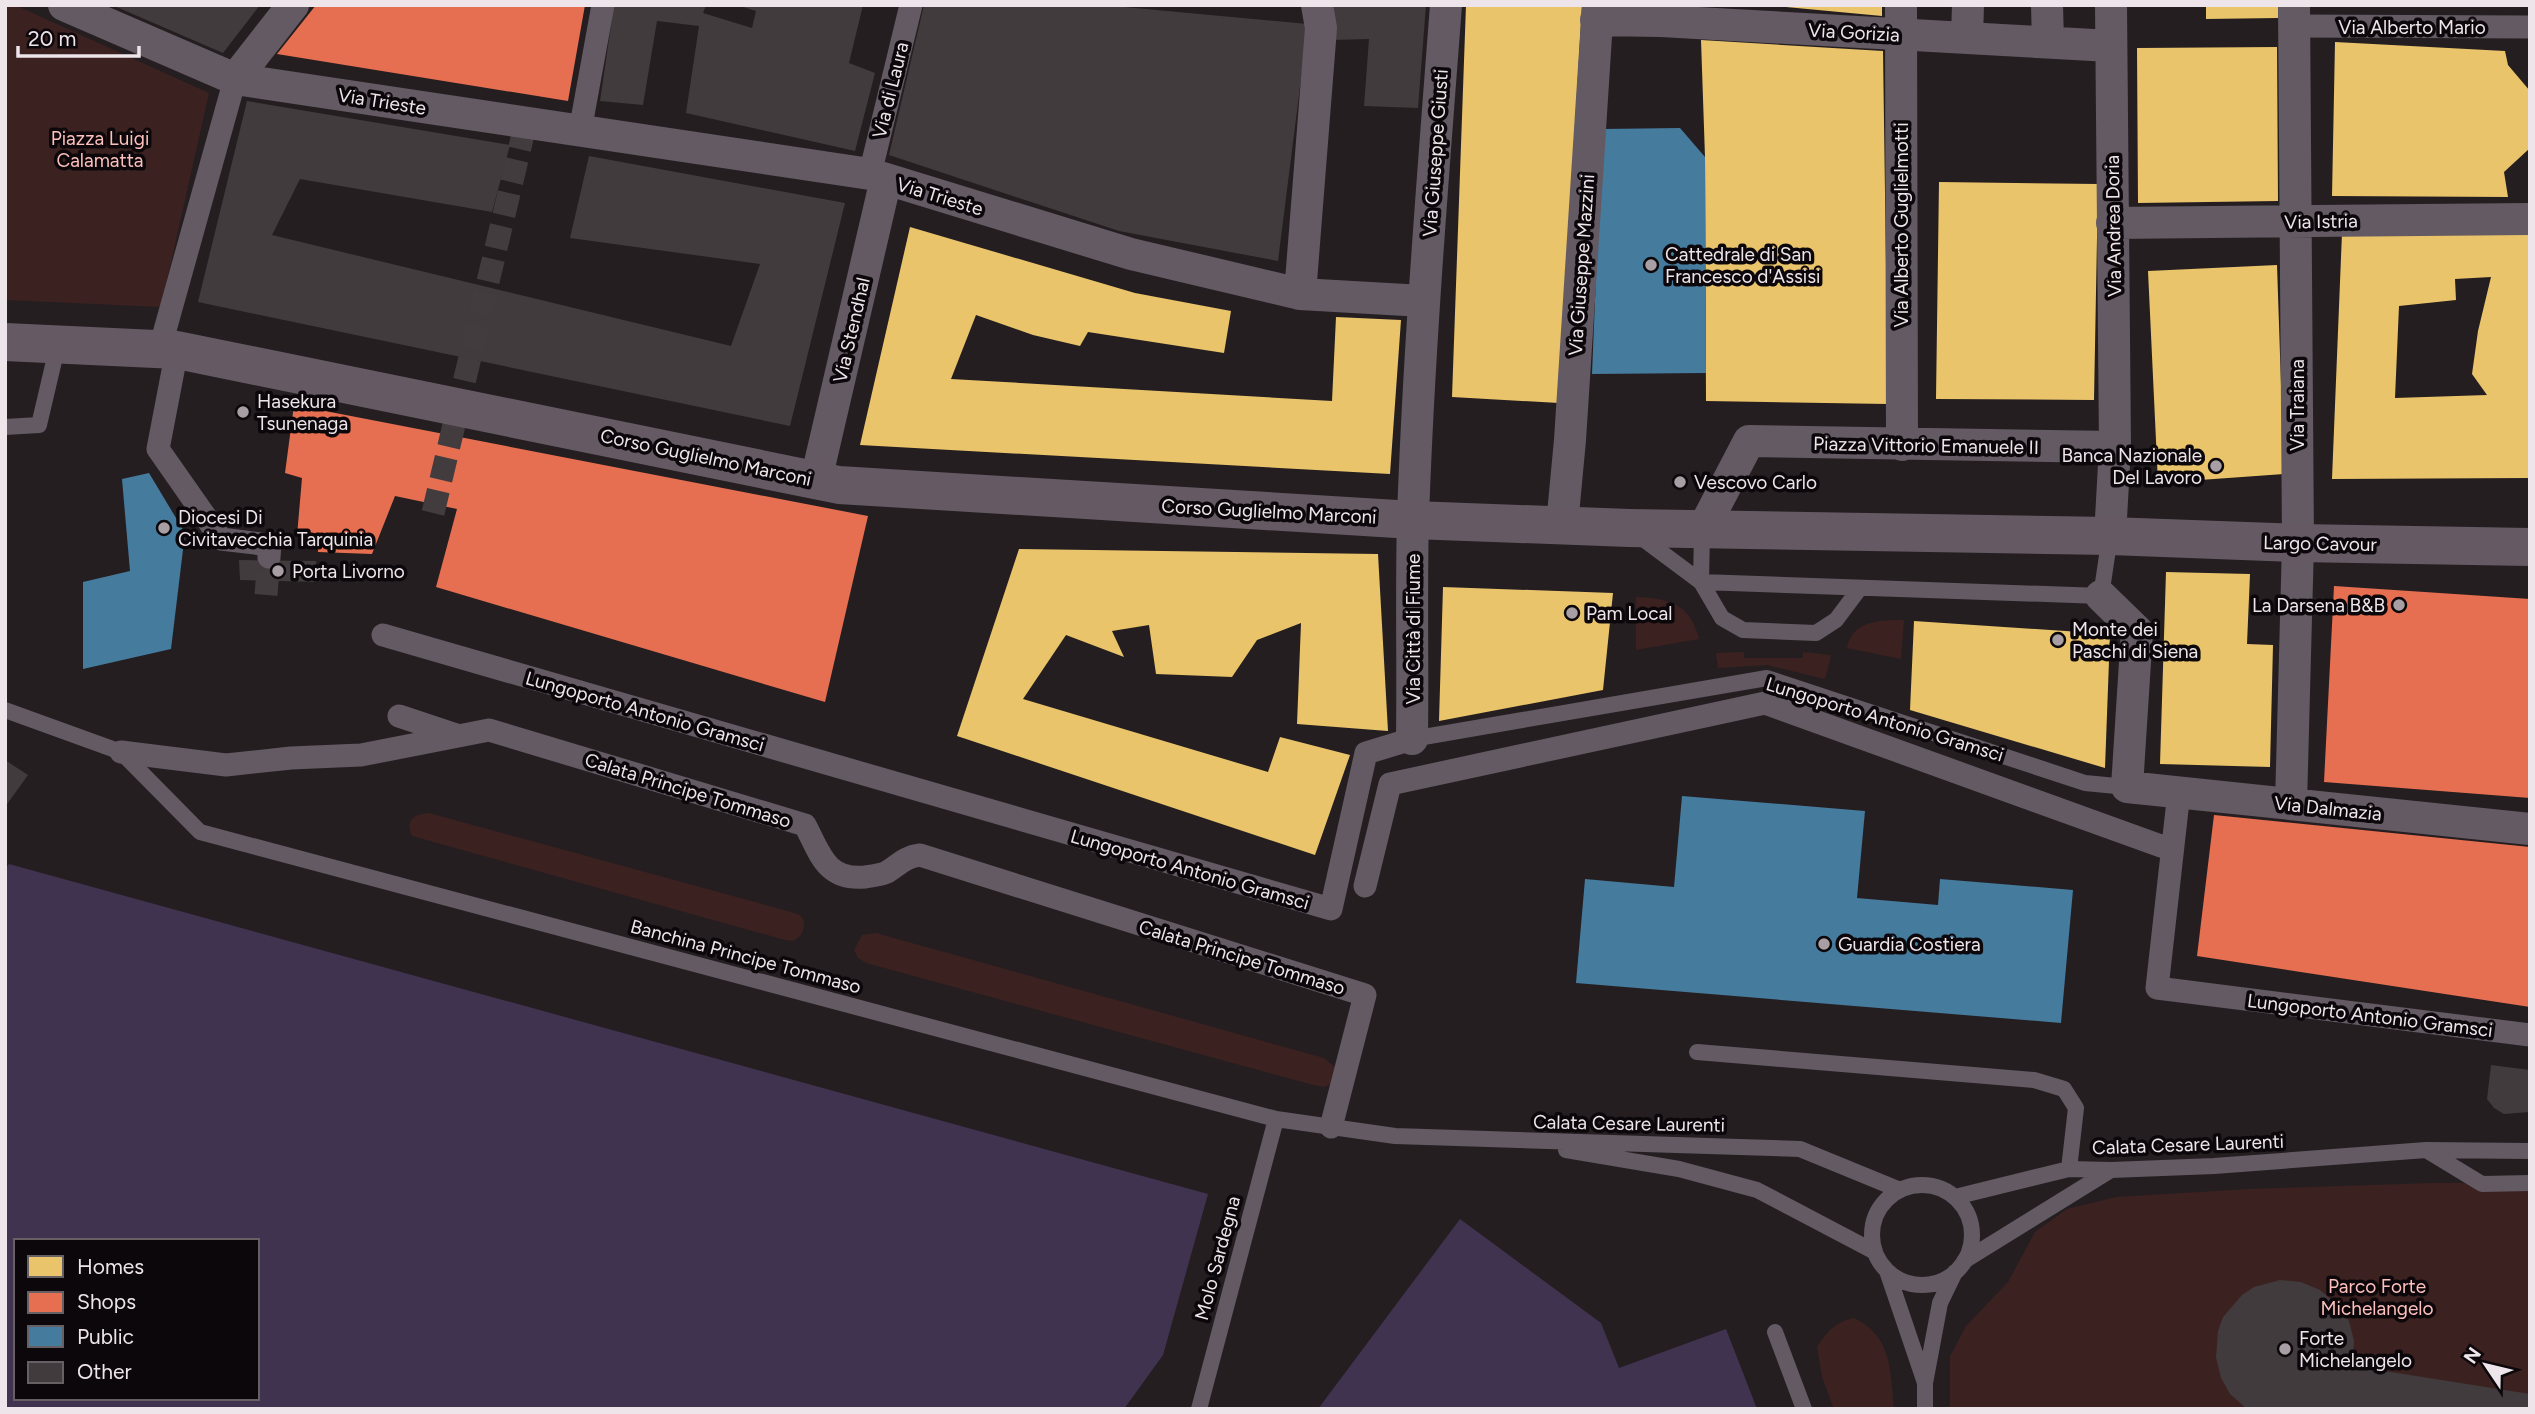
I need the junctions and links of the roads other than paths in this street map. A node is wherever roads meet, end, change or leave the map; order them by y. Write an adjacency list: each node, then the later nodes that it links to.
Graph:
1 (64, 5): 18 (street)
2 (293, 5): 18 (street)
3 (603, 5): 19 (street)
4 (911, 5): 20 (street, Via di Laura)
5 (1317, 5): 24 (street)
6 (1446, 5): 25 (street, Via Giuseppe Giusti)
7 (1968, 5): 15 (street)
8 (2047, 5): 16 (street)
9 (2111, 5): 17 (street, Via Andrea Doria)
10 (1597, 13): 11 (street, Via Gorizia); 34 (street, Via Giuseppe Mazzini)
11 (1661, 13): 13 (street, Via Gorizia)
12 (2294, 16): 14 (street, Via Alberto Mario); 22 (street, Via Traiana)
13 (1901, 20): 15 (street, Via Gorizia); 30 (street, Via Alberto Guglielmotti)
14 (2530, 27)
15 (1967, 38): 16 (street, Via Gorizia)
16 (2048, 42): 17 (street, Via Gorizia)
17 (2111, 46): 23 (street, Via Andrea Doria)
18 (235, 79): 19 (street, Via Trieste); 28 (street)
19 (580, 131): 20 (street, Via Trieste)
20 (878, 176): 24 (street, Via Trieste); 32 (street, Via Stendhal)
21 (2530, 219): 22 (street, Via Istria)
22 (2296, 221): 23 (street, Via Istria); 38 (street, Via Traiana)
23 (2112, 223): 31 (street, Via Andrea Doria)
24 (1300, 294): 25 (street, Via Trieste)
25 (1423, 301): 33 (street)
26 (5, 342): 27 (main road, Corso Guglielmo Marconi)
27 (58, 344): 28 (main road, Corso Guglielmo Marconi); 29 (lane)
28 (169, 349): 32 (main road, Corso Guglielmo Marconi); 40 (street)
29 (5, 427)
30 (1902, 445): 31 (street, Piazza Vittorio Emanuele II); 36 (street, Piazza Vittorio Emanuele II)
31 (2115, 447): 37 (street)
32 (816, 480): 33 (main road, Corso Guglielmo Marconi)
33 (1413, 520): 34 (main road); 48 (street, Via Città di Fiume)
34 (1562, 525): 35 (main road)
35 (1629, 528): 36 (main road); 41 (lane)
36 (1702, 531): 37 (main road); 41 (lane, Piazza Vittorio Emanuele II)
37 (2110, 536): 38 (main road, Largo Cavour); 43 (lane)
38 (2298, 543): 39 (main road, Largo Cavour); 52 (street, Via Traiana)
39 (2530, 547)
40 (269, 557)
41 (1701, 582): 42 (lane); 42 (lane)
42 (1860, 588): 43 (lane)
43 (2101, 596): 50 (street)
44 (383, 635): 48 (street, Lungoporto Antonio Gramsci)
45 (5, 710): 49 (lane, Banchina Principe Tommaso)
46 (399, 716): 47 (street)
47 (459, 736): 49 (street, Calata Principe Tommaso); 59 (street, Calata Principe Tommaso)
48 (1412, 739): 50 (lane, Lungoporto Antonio Gramsci)
49 (121, 752): 58 (lane, Banchina Principe Tommaso)
50 (2127, 787): 51 (street, Via Dalmazia)
51 (2179, 792): 52 (street, Via Dalmazia); 54 (street, Lungoporto Antonio Gramsci)
52 (2291, 804): 53 (street, Via Dalmazia)
53 (2530, 829)
54 (2172, 850): 55 (street); 56 (street, Lungoporto Antonio Gramsci)
55 (1365, 886)
56 (2530, 1035)
57 (1697, 1052): 63 (lane)
58 (1276, 1119): 59 (lane, Banchina Principe Tommaso); 73 (lane, Molo Sardegna)
59 (1331, 1127): 60 (lane, Banchina Principe Tommaso)
60 (1515, 1142): 66 (lane, Calata Cesare Laurenti); 68 (lane, Calata Cesare Laurenti)
61 (2426, 1150): 62 (lane, Calata Cesare Laurenti); 64 (lane, Calata Cesare Laurenti); 65 (lane)
62 (2530, 1151)
63 (2069, 1169): 64 (lane, Calata Cesare Laurenti); 67 (lane, Calata Cesare Laurenti)
64 (2111, 1170): 69 (lane)
65 (2530, 1183)
66 (1900, 1190): 67 (lane); 68 (lane)
67 (1955, 1197): 69 (lane)
68 (1875, 1252): 70 (lane)
69 (1959, 1266): 70 (lane); 72 (lane)
70 (1888, 1272): 72 (lane)
71 (1775, 1332): 74 (lane)
72 (1925, 1383): 75 (lane)
73 (1199, 1409)
74 (1804, 1409)
75 (1926, 1409)

